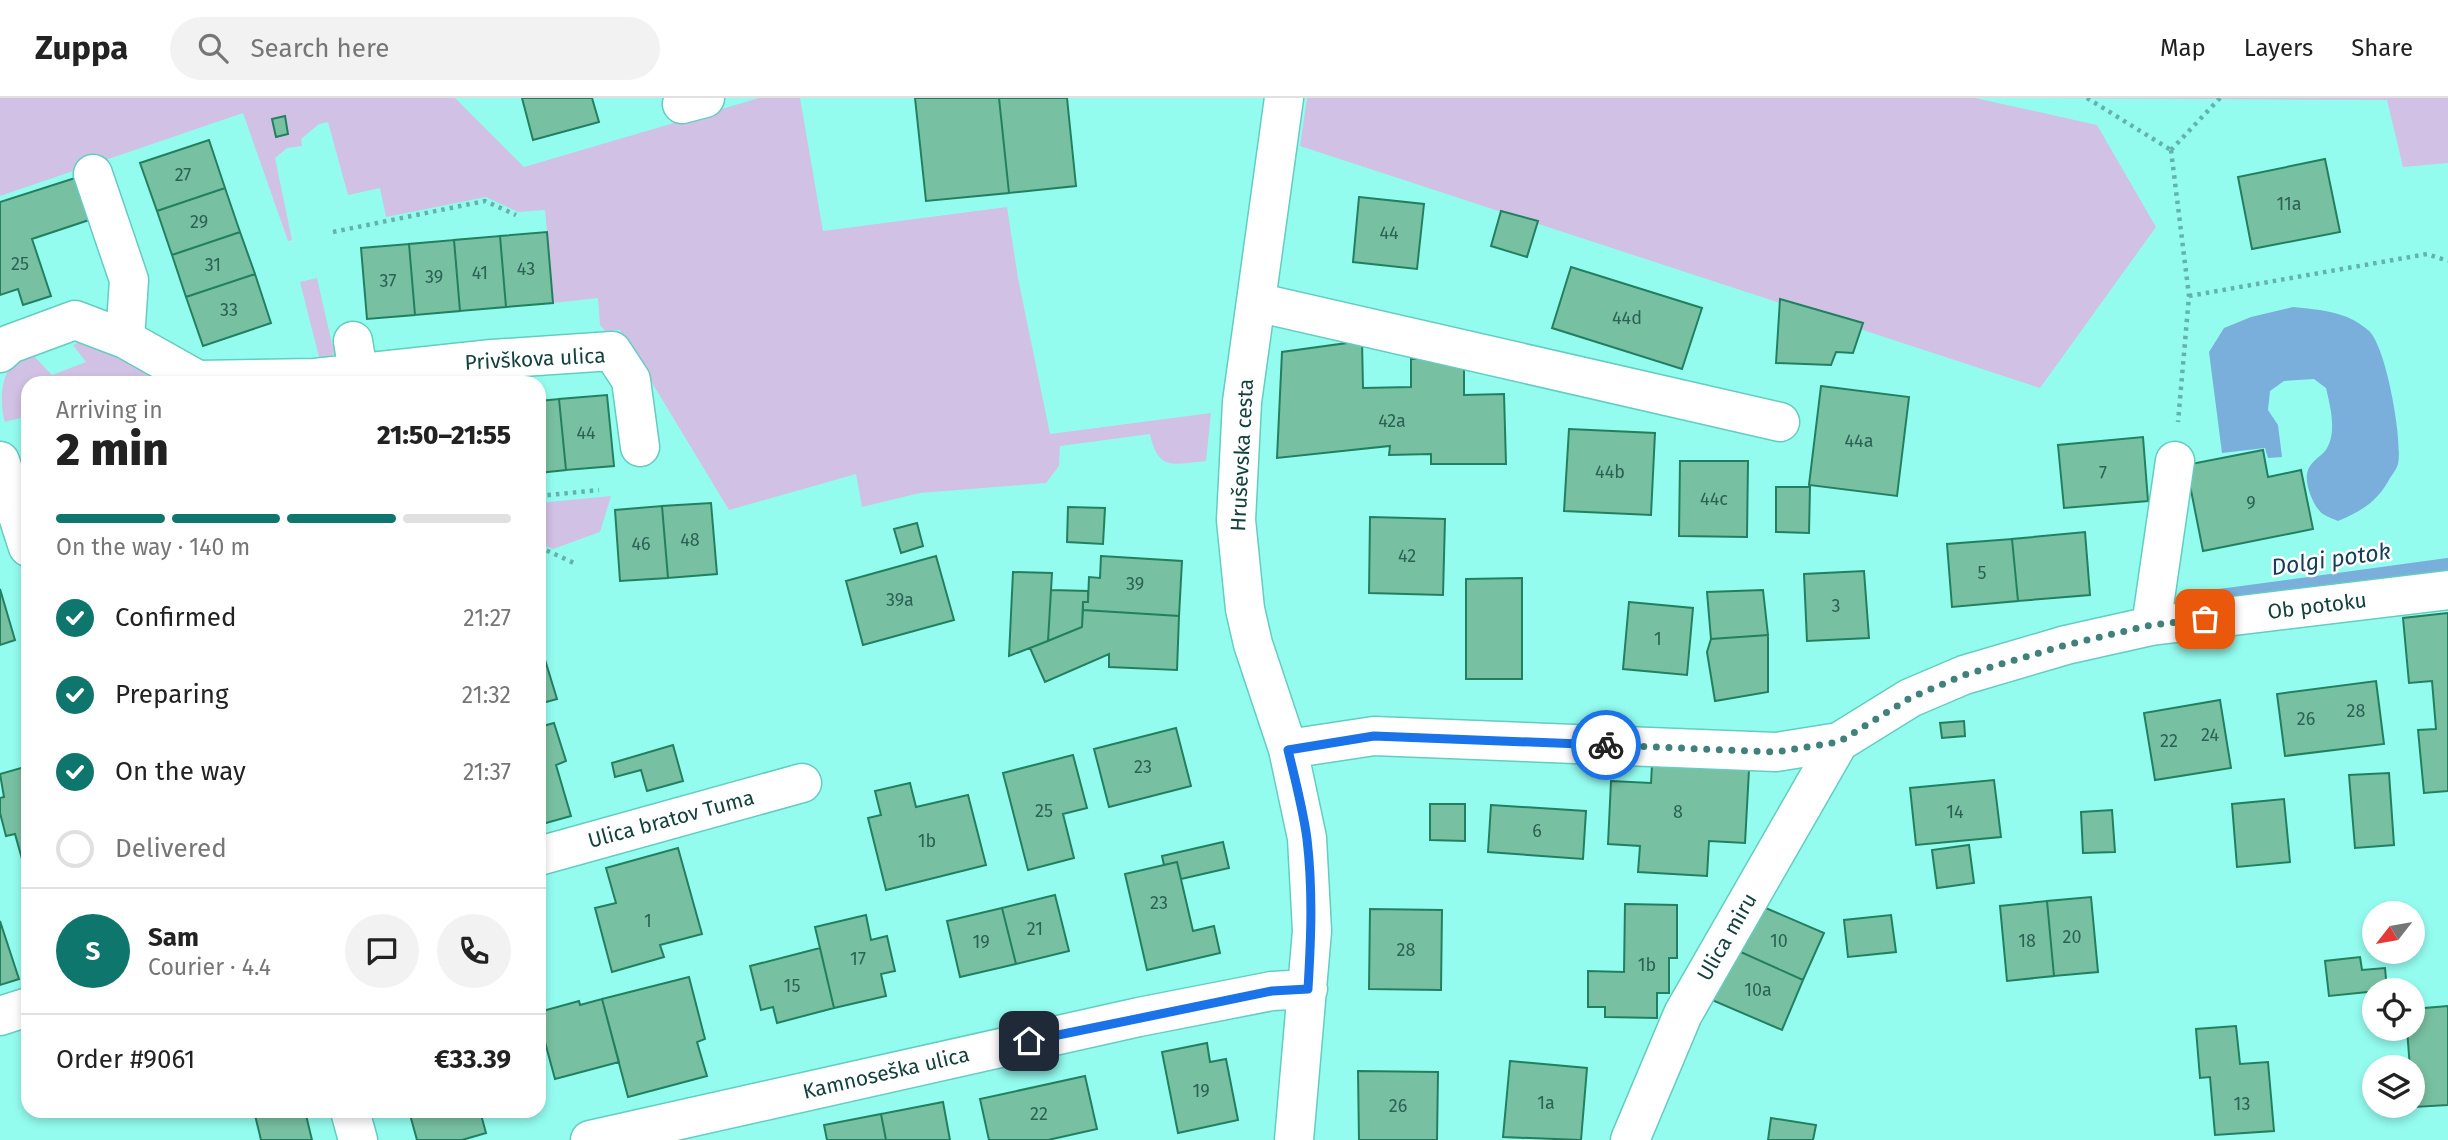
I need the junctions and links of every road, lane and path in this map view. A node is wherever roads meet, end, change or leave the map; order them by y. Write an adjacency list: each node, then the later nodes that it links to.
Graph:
1 (1284, 98): 10 (street, Hruševska cesta)
2 (2087, 98): 4 (path)
3 (2220, 98): 4 (path)
4 (2171, 150): 9 (path)
5 (93, 174): 11 (street)
6 (516, 215): 7 (path)
7 (333, 232)
8 (2448, 261): 9 (path)
9 (2189, 296): 18 (path)
10 (1256, 302): 15 (street); 28 (street, Hruševska cesta)
11 (125, 338): 12 (street, Privškova ulica); 13 (street, Privškova ulica)
12 (0, 353)
13 (191, 376)
14 (321, 376): 16 (street, Privškova ulica)
15 (1780, 422)
16 (640, 447)
17 (0, 461): 21 (street)
18 (2175, 461): 26 (street)
19 (599, 490): 20 (path)
20 (546, 495)
21 (7, 504): 22 (street)
22 (21, 533)
23 (546, 550): 24 (path)
24 (574, 563)
25 (2448, 590): 26 (street, Ob potoku)
26 (2151, 625): 27 (street, Ob potoku)
27 (1839, 742): 28 (street, Ob potoku); 38 (street, Ulica miru)
28 (1288, 750): 31 (street, Hruševska cesta)
29 (803, 783): 30 (street, Ulica bratov Tuma)
30 (546, 854)
31 (1308, 989): 36 (street, Kamnoseška ulica); 37 (street, Hruševska cesta)
32 (21, 1009): 33 (street)
33 (0, 1016)
34 (352, 1118): 35 (street)
35 (358, 1140)
36 (590, 1140)
37 (1294, 1140)
38 (1630, 1140)

